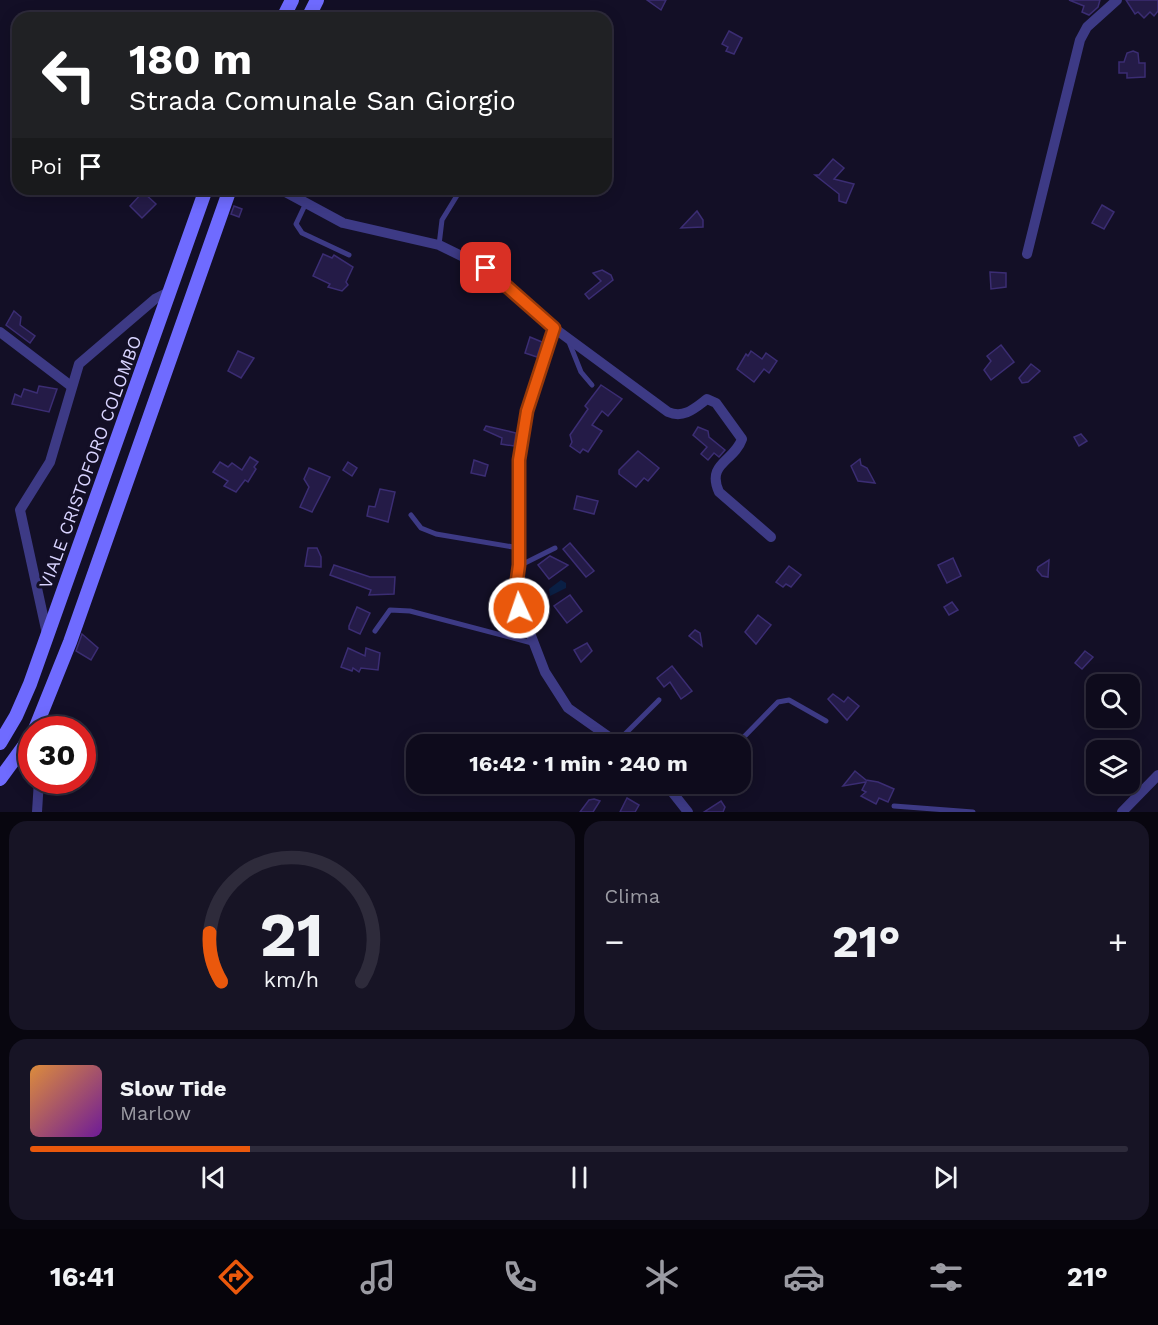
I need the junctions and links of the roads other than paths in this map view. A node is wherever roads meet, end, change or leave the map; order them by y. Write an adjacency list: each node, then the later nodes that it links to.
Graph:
1 (1117, 0): 8 (street)
2 (204, 195): 10 (main road, VIALE CRISTOFORO COLOMBO)
3 (228, 195): 25 (main road)
4 (291, 195): 6 (street)
5 (457, 195): 7 (lane)
6 (306, 203): 7 (street); 9 (lane)
7 (439, 245): 11 (street)
8 (1027, 254)
9 (349, 255)
10 (170, 292): 15 (street); 22 (main road, VIALE CRISTOFORO COLOMBO)
11 (554, 328): 13 (street); 18 (street)
12 (0, 332): 15 (street)
13 (566, 336): 14 (lane); 17 (street)
14 (592, 385)
15 (71, 386): 22 (street)
16 (411, 515): 18 (lane)
17 (771, 537)
18 (519, 548): 20 (street)
19 (555, 548): 20 (lane)
20 (519, 566): 23 (street)
21 (375, 631): 23 (lane)
22 (47, 637): 26 (main road, VIALE CRISTOFORO COLOMBO)
23 (533, 644): 29 (street)
24 (659, 700): 30 (lane)
25 (40, 716)
26 (14, 721): 28 (main road); 32 (main road, VIALE CRISTOFORO COLOMBO)
27 (826, 721): 31 (lane)
28 (18, 723)
29 (605, 734)
30 (627, 734)
31 (747, 734)
32 (0, 743)
33 (18, 753): 35 (main road)
34 (1158, 775): 42 (street)
35 (0, 778)
36 (38, 794): 39 (street)
37 (676, 794): 40 (street)
38 (894, 806): 41 (lane)
39 (37, 812)
40 (688, 812)
41 (973, 812)
42 (1122, 812)

